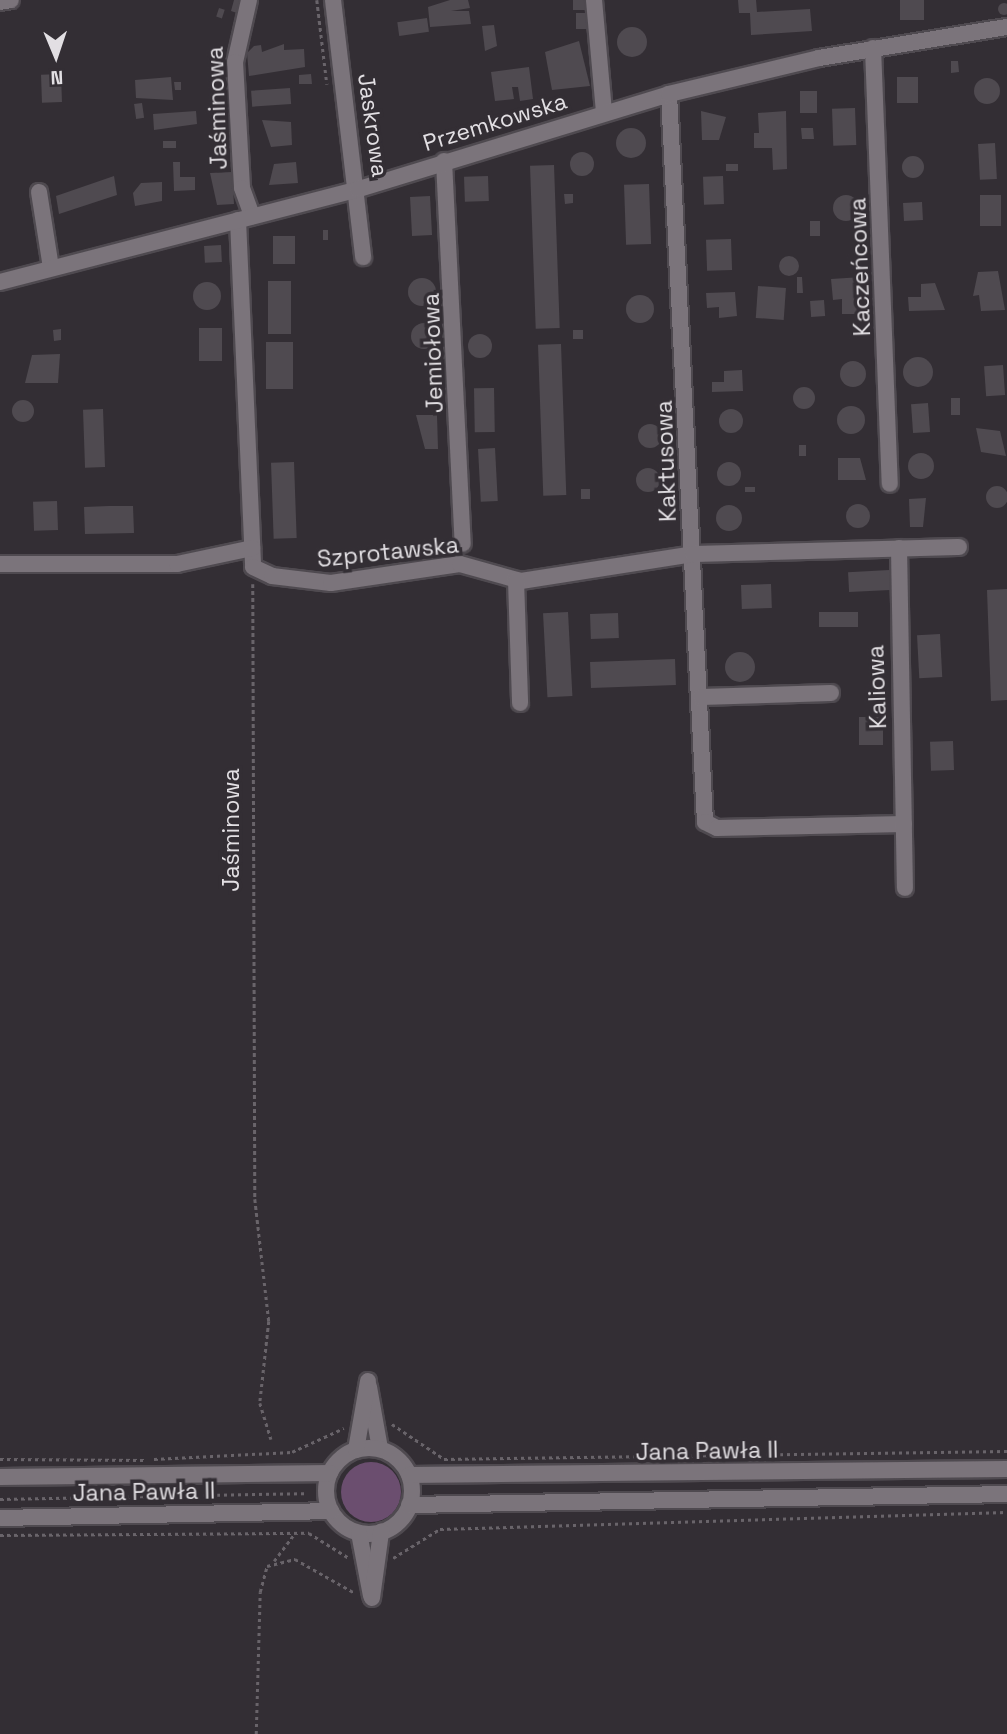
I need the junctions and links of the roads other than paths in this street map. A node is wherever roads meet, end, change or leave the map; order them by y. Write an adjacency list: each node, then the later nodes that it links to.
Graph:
1 (8, 0): 5 (street)
2 (249, 0): 13 (street, Jaśminowa)
3 (332, 0): 11 (street, Jaskrowa)
4 (594, 0): 9 (street)
5 (0, 2)
6 (1007, 27): 7 (street, Przemkowska)
7 (873, 48): 8 (street, Przemkowska); 17 (street, Kaczeńcowa)
8 (668, 94): 9 (street, Przemkowska); 22 (street, Kaktusowa)
9 (604, 113): 10 (street, Przemkowska)
10 (444, 161): 11 (street, Przemkowska); 18 (street, Jemiołowa)
11 (359, 189): 13 (street, Przemkowska); 14 (street, Jaskrowa)
12 (39, 192): 15 (street)
13 (245, 218): 15 (street, Przemkowska); 20 (street, Jaśminowa)
14 (363, 257)
15 (51, 268): 16 (street, Przemkowska)
16 (0, 282)
17 (890, 484)
18 (463, 544)
19 (959, 547): 21 (street, Szprotawska)
20 (252, 548): 23 (street); 24 (street, Jaśminowa)
21 (899, 548): 22 (street, Szprotawska); 29 (street, Kaliowa)
22 (693, 554): 25 (street, Szprotawska); 27 (street, Kaktusowa)
23 (0, 564)
24 (253, 567): 25 (street, Szprotawska)
25 (516, 580): 28 (street)
26 (831, 693): 27 (street)
27 (701, 697): 29 (street, Kaktusowa)
28 (520, 703)
29 (904, 824): 30 (street, Kaliowa)
30 (905, 888)
31 (380, 1449): 32 (street); 32 (street); 35 (street)
32 (356, 1450): 34 (street)
33 (1007, 1469): 35 (street, Jana Pawła II)
34 (330, 1473): 36 (street, Jana Pawła II); 39 (street)
35 (409, 1475): 38 (street)
36 (0, 1477)
37 (1007, 1494): 38 (street, Jana Pawła II)
38 (410, 1505): 41 (street)
39 (331, 1511): 40 (street, Jana Pawła II); 42 (street)
40 (0, 1518)
41 (381, 1532): 42 (street); 42 (street)
42 (359, 1533)

